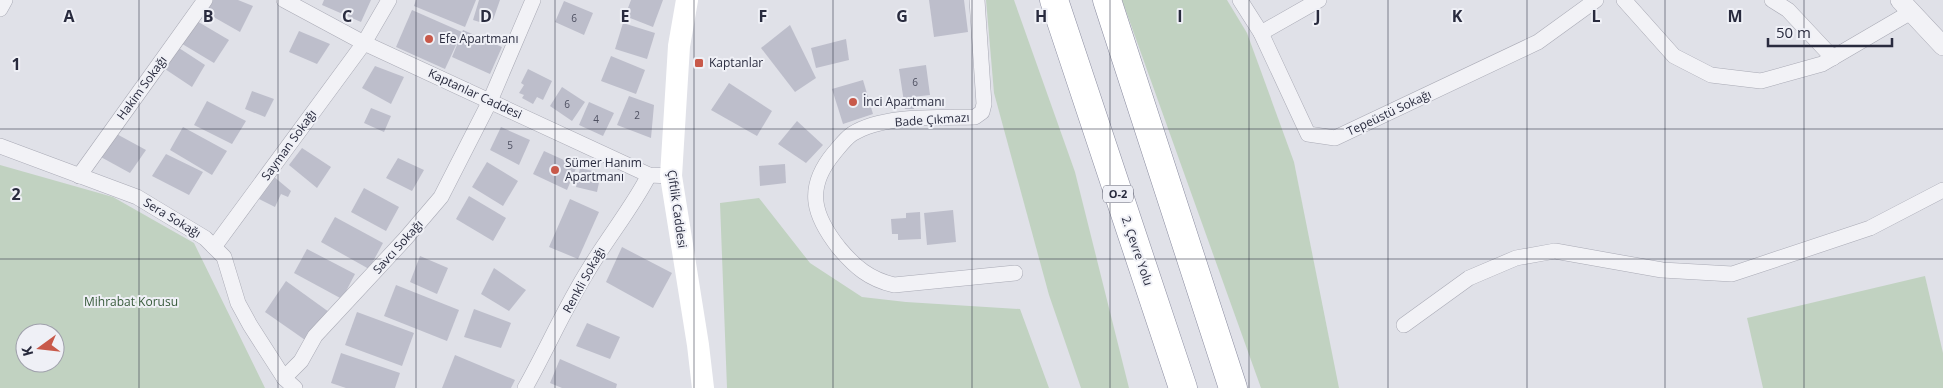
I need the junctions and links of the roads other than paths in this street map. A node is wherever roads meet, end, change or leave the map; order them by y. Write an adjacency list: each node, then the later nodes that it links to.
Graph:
1 (5, 0): 16 (street)
2 (204, 0): 23 (street, Hakim Sokağı)
3 (284, 0): 18 (street, Kaptanlar Caddesi)
4 (389, 0): 18 (street, Sayman Sokağı)
5 (533, 0): 21 (street, Savcı Sokağı)
6 (687, 0): 24 (main road, Çiftlik Caddesi)
7 (977, 0): 27 (street, Bade Çıkmazı)
8 (1054, 0): 32 (highway, 2. Çevre Yolu / O-2)
9 (1107, 0): 33 (highway)
10 (1240, 0): 17 (street, Tepeüstü Sokağı)
11 (1319, 0): 17 (street)
12 (1596, 0): 17 (street, Tepeüstü Sokağı)
13 (1624, 0): 20 (street)
14 (1772, 0): 20 (street)
15 (1906, 6): 19 (street); 20 (street)
16 (0, 9)
17 (1261, 34)
18 (364, 43): 21 (street, Kaptanlar Caddesi); 26 (street, Sayman Sokağı)
19 (1943, 46)
20 (1833, 58)
21 (490, 101): 24 (street, Kaptanlar Caddesi); 29 (street, Savcı Sokağı)
22 (0, 146): 23 (street, Sera Sokağı)
23 (79, 176): 26 (street, Sera Sokağı)
24 (660, 176): 30 (street, Renkli Sokağı); 31 (main road, Çiftlik Caddesi)
25 (1943, 190): 28 (street)
26 (214, 247): 29 (street, Sera Sokağı)
27 (1015, 272)
28 (1404, 325)
29 (290, 383)
30 (525, 388)
31 (703, 388)
32 (1183, 388)
33 (1233, 388)

